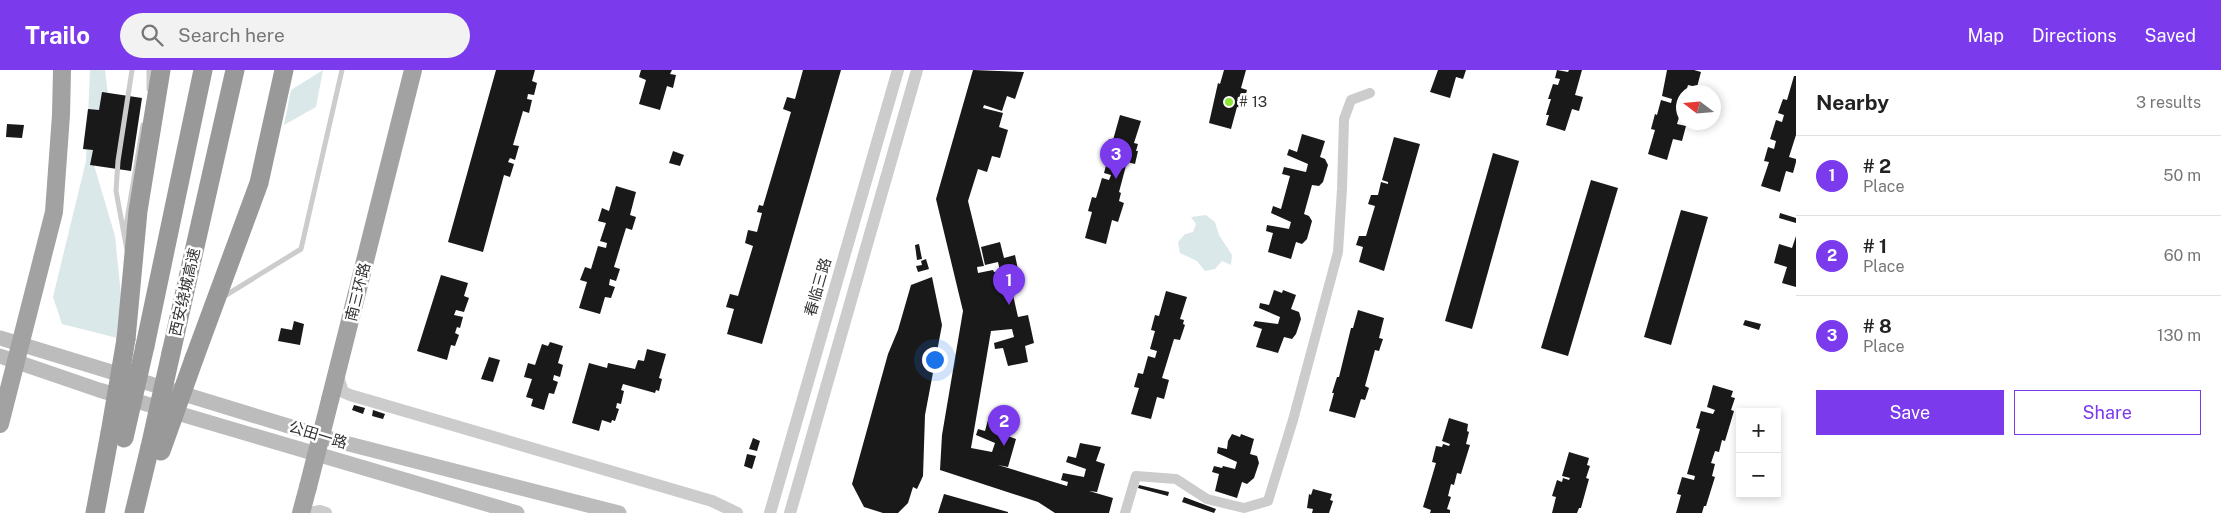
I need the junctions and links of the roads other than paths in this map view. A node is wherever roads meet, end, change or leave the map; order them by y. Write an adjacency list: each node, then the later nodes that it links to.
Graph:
1 (62, 70): 19 (highway)
2 (132, 70): 15 (lane)
3 (149, 70): 13 (lane)
4 (161, 70): 16 (highway)
5 (203, 70): 23 (highway, 西安绕城高速, bridge)
6 (235, 70): 24 (highway, 西安绕城高速, bridge)
7 (284, 70): 17 (highway)
8 (342, 70): 17 (lane)
9 (413, 70): 21 (highway, 南三环路)
10 (898, 70): 35 (street, 春临三路)
11 (917, 70): 36 (street)
12 (1370, 93): 37 (street)
13 (148, 94)
14 (143, 122): 15 (lane)
15 (124, 237): 16 (lane)
16 (132, 270): 23 (highway, bridge)
17 (216, 302): 24 (highway, bridge)
18 (0, 338): 19 (main road, 公田一路)
19 (21, 344): 20 (highway); 33 (main road, 公田一路)
20 (8, 359): 22 (highway); 32 (main road, 公田一路)
21 (337, 374): 29 (highway, 南三环路, bridge); 34 (street)
22 (0, 424)
23 (117, 436): 25 (highway); 26 (highway, 西安绕城高速)
24 (155, 449): 27 (highway, 西安绕城高速); 28 (highway)
25 (95, 513)
26 (104, 513)
27 (134, 513)
28 (142, 513)
29 (301, 513)
30 (309, 513): 31 (street)
31 (326, 513)
32 (517, 513)
33 (619, 513)
34 (737, 513)
35 (770, 513)
36 (790, 513)
37 (1125, 513)

